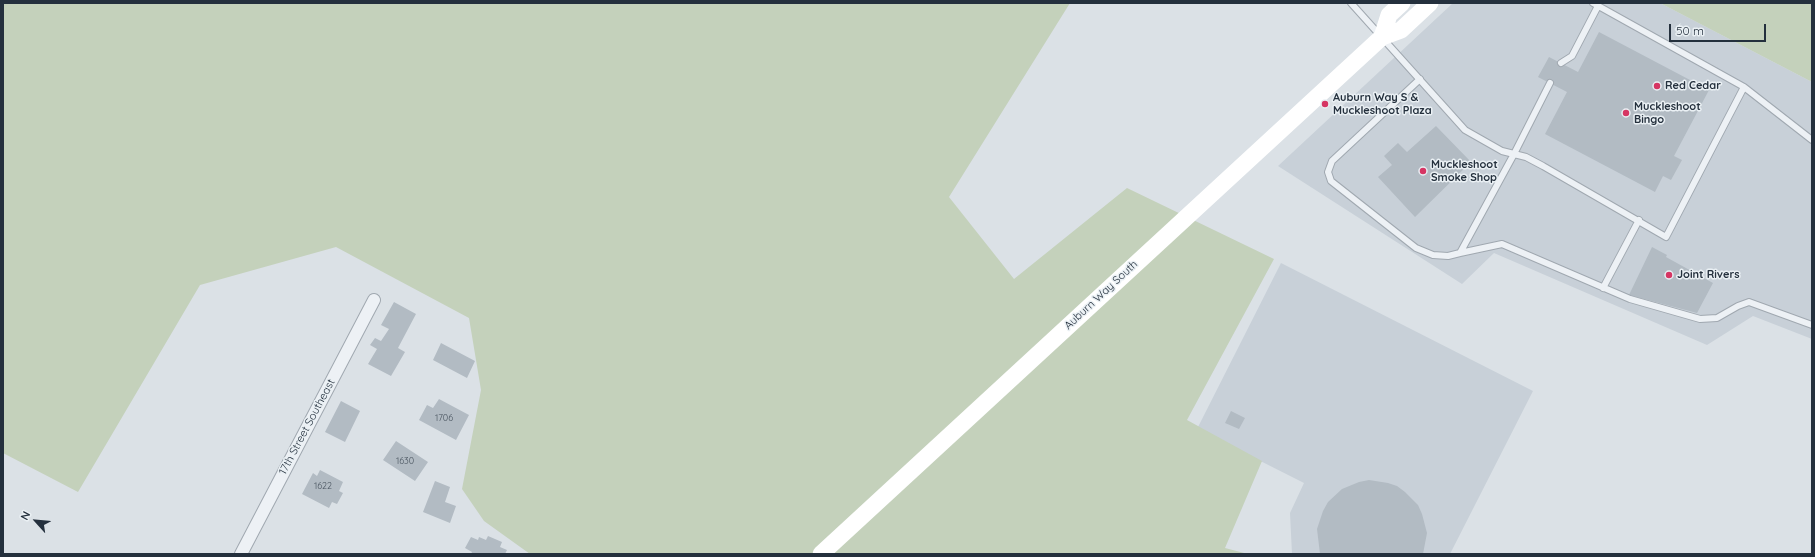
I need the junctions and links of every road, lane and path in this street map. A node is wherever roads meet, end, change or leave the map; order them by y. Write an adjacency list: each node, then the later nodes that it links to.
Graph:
1 (1351, 3): 5 (lane)
2 (1402, 3): 5 (main road, Auburn Way South)
3 (1430, 3): 5 (main road, Auburn Way South)
4 (1596, 5): 6 (lane); 9 (lane)
5 (1382, 37): 7 (lane); 18 (main road, Auburn Way South)
6 (1561, 63)
7 (1420, 80): 11 (lane); 13 (lane)
8 (1550, 83): 11 (lane)
9 (1744, 87): 10 (lane); 12 (lane)
10 (1812, 140)
11 (1514, 154): 12 (lane); 13 (lane)
12 (1639, 220): 14 (lane)
13 (1460, 253): 14 (lane)
14 (1603, 288): 16 (lane)
15 (374, 300): 17 (street, 17th Street Southeast)
16 (1812, 325)
17 (241, 554)
18 (821, 554)

